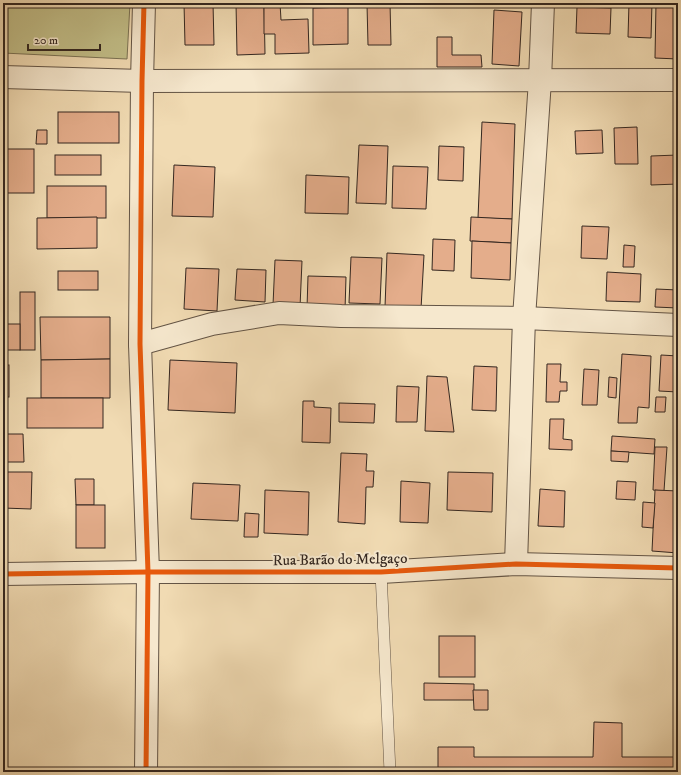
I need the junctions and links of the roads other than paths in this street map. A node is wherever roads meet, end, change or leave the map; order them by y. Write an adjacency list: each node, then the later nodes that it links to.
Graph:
1 (144, 3): 6 (street)
2 (543, 3): 4 (street)
3 (3, 77): 6 (street)
4 (540, 80): 5 (street); 6 (street); 7 (street)
5 (678, 80)
6 (142, 81): 9 (street)
7 (524, 318): 8 (street); 9 (street); 10 (street)
8 (678, 325)
9 (140, 344): 12 (street)
10 (516, 564): 11 (street, Rua Barão do Melgaço); 13 (street, Rua Barão do Melgaço)
11 (678, 568)
12 (148, 572): 13 (street, Rua Barão do Melgaço); 14 (street, Rua Barão do Melgaço); 15 (street)
13 (381, 572): 16 (lane)
14 (3, 574)
15 (146, 772)
16 (390, 772)

